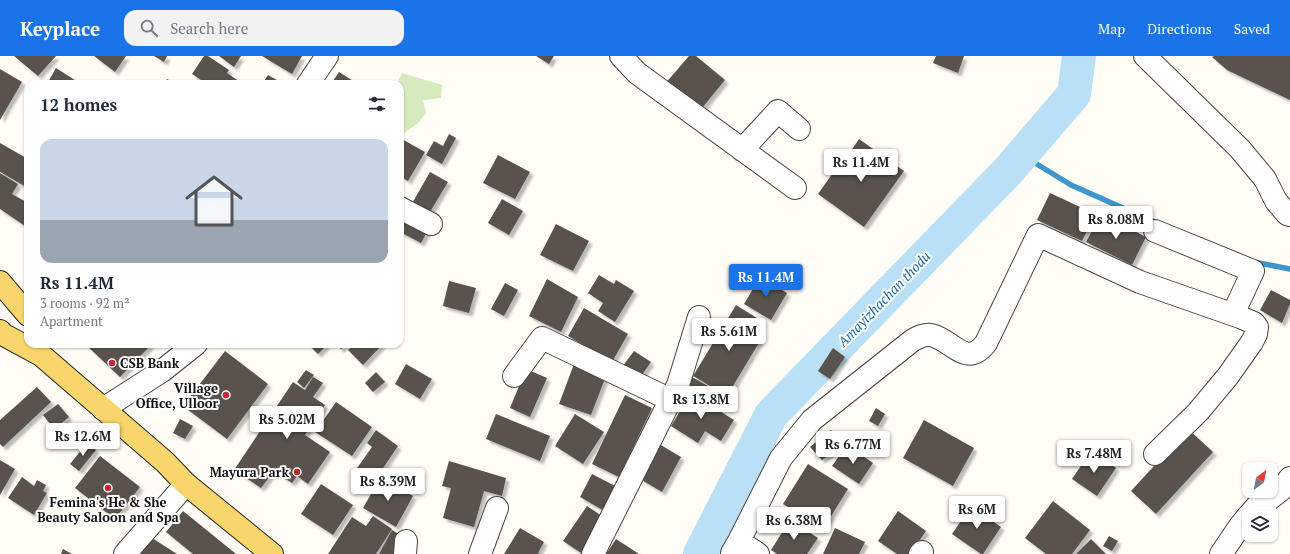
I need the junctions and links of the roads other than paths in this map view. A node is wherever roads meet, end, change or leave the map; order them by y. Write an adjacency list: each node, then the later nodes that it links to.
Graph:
1 (327, 56): 4 (street)
2 (1145, 56): 9 (street)
3 (630, 60): 6 (street)
4 (311, 80)
5 (799, 129): 6 (street)
6 (742, 150): 7 (street)
7 (795, 188)
8 (404, 210): 10 (street)
9 (1290, 215)
10 (430, 224)
11 (1155, 231): 14 (street)
12 (0, 282): 13 (main road)
13 (24, 310)
14 (1233, 314): 23 (street); 29 (street)
15 (699, 317): 21 (street)
16 (0, 331): 17 (main road)
17 (24, 344)
18 (191, 348): 22 (street)
19 (39, 350): 22 (main road)
20 (514, 376): 21 (street)
21 (671, 400): 33 (street)
22 (103, 409): 25 (main road)
23 (1155, 454)
24 (1290, 478): 26 (street)
25 (186, 484): 30 (street); 31 (main road)
26 (1257, 506)
27 (497, 508): 32 (street)
28 (1242, 524): 35 (street)
29 (735, 548): 34 (street)
30 (125, 554)
31 (272, 554)
32 (480, 554)
33 (594, 554)
34 (758, 554)
35 (1221, 554)

